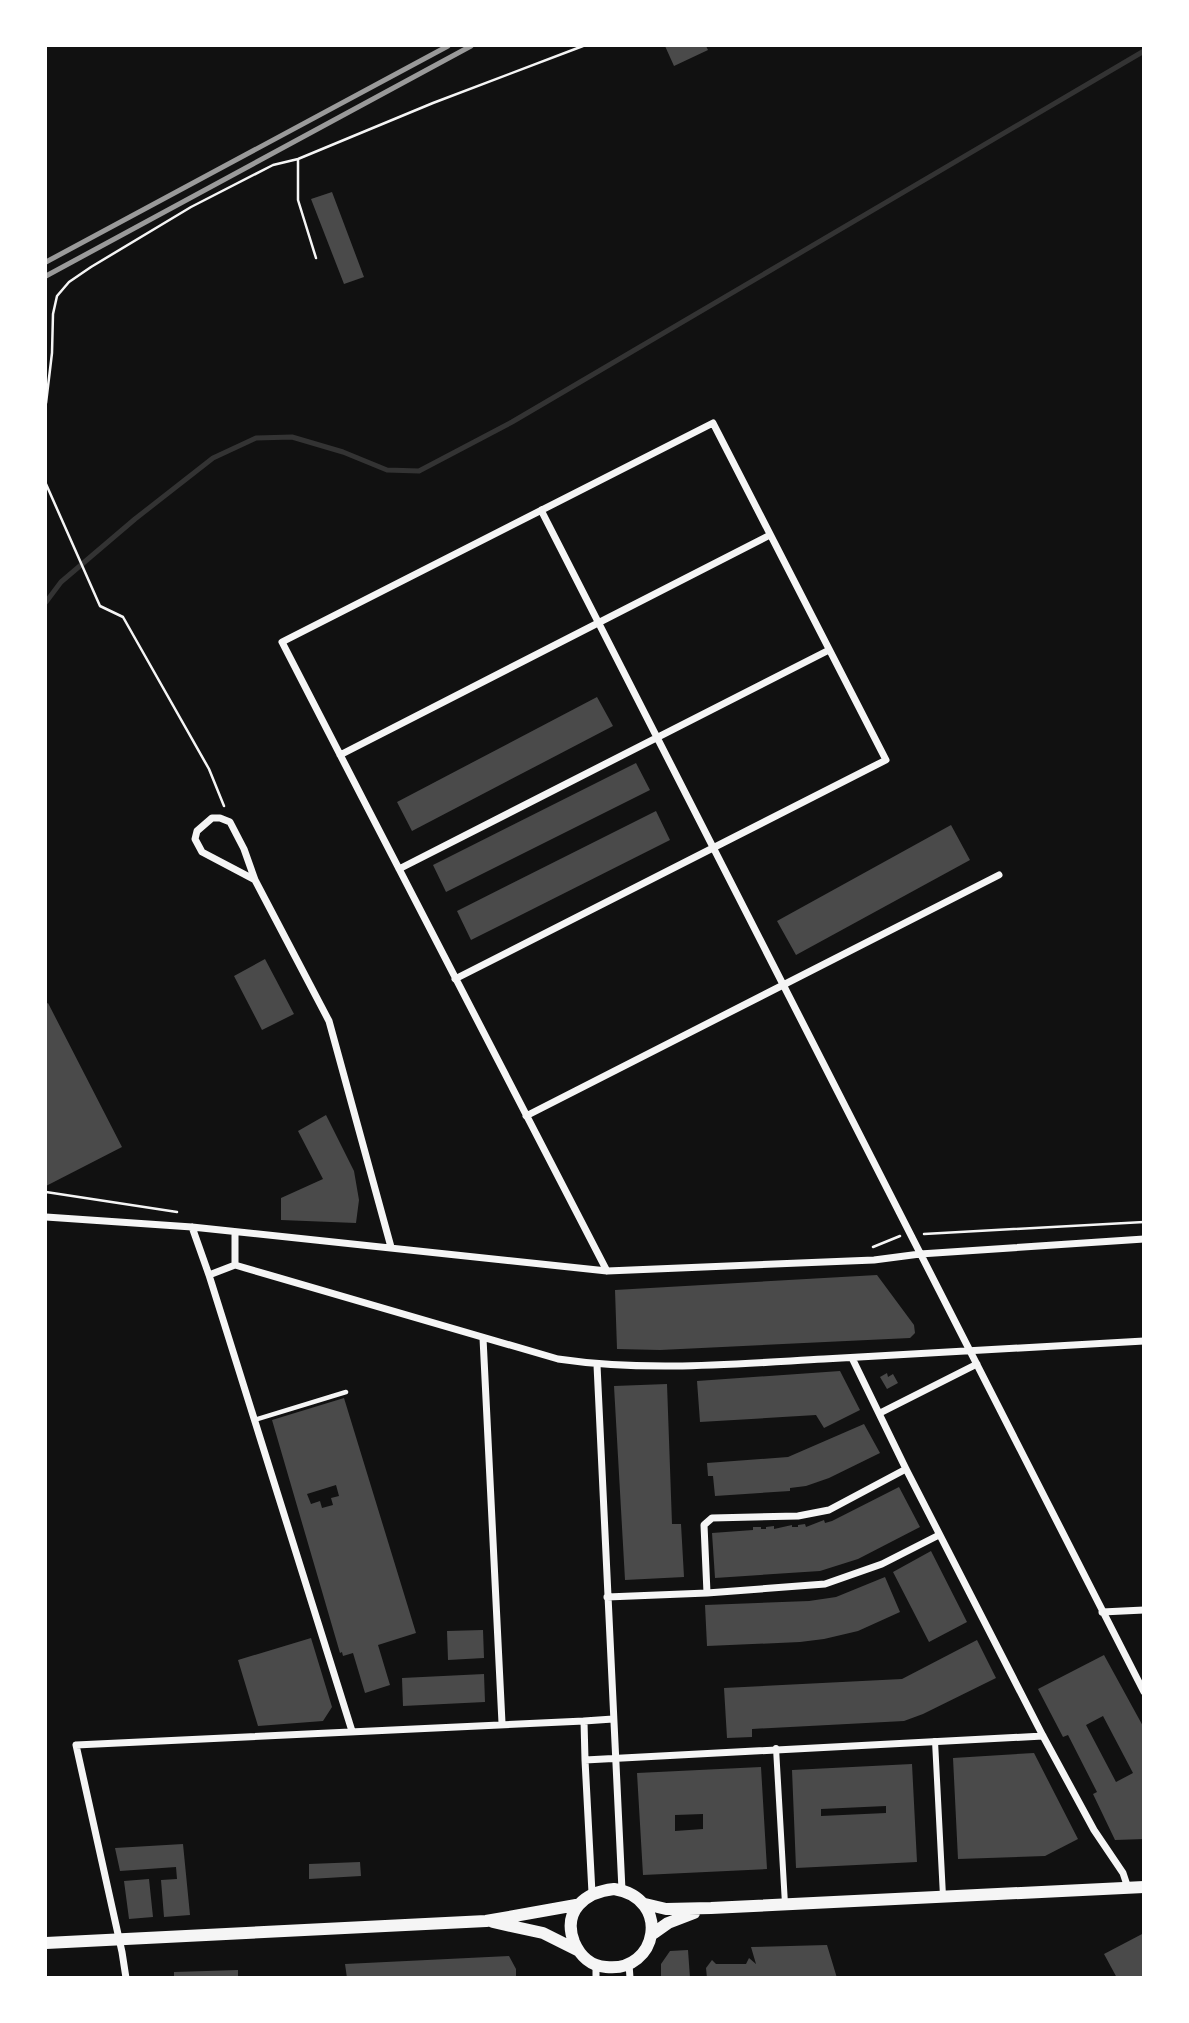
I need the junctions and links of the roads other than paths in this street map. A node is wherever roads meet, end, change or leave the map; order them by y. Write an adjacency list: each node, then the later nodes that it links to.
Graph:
1 (541, 510): 2 (street); 3 (street); 6 (street)
2 (770, 535): 3 (street); 4 (street)
3 (598, 623): 5 (street); 6 (street)
4 (829, 650): 5 (street); 7 (street)
5 (657, 737): 7 (street); 8 (street)
6 (340, 755): 8 (street)
7 (714, 848): 11 (street); 12 (street)
8 (399, 869): 11 (street)
9 (999, 875): 12 (street)
10 (255, 880): 10 (street); 18 (street)
11 (455, 979): 13 (street)
12 (784, 984): 13 (street); 19 (street)
13 (526, 1116): 21 (street)
14 (46, 1216): 15 (street)
15 (192, 1227): 16 (street); 22 (street)
16 (235, 1232): 18 (street); 20 (street)
17 (1143, 1239): 19 (street)
18 (391, 1247): 21 (street)
19 (920, 1254): 21 (street); 25 (street)
20 (235, 1265): 22 (street); 23 (street)
21 (607, 1272)
22 (209, 1275): 31 (street)
23 (483, 1338): 28 (street); 41 (street)
24 (1143, 1341): 25 (street)
25 (971, 1353): 26 (street); 27 (street)
26 (852, 1358): 28 (street); 30 (street)
27 (977, 1364): 30 (street); 37 (street)
28 (597, 1365): 35 (street)
29 (346, 1392): 31 (lane)
30 (880, 1413): 32 (street)
31 (254, 1420): 42 (street)
32 (906, 1469): 33 (street); 34 (street)
33 (939, 1535): 34 (street); 43 (street)
34 (706, 1593): 35 (street)
35 (607, 1597): 39 (street)
36 (1143, 1610): 37 (street)
37 (1102, 1612): 38 (street)
38 (1143, 1692)
39 (613, 1719): 40 (street); 46 (street)
40 (584, 1721): 41 (street); 47 (street)
41 (502, 1723): 42 (street)
42 (352, 1731): 59 (street)
43 (1042, 1736): 44 (street); 49 (street)
44 (934, 1741): 45 (street); 52 (street)
45 (776, 1748): 46 (street); 54 (street)
46 (616, 1758): 47 (street); 50 (street)
47 (585, 1760): 51 (street)
48 (1143, 1887): 49 (main road)
49 (1128, 1888): 52 (main road)
50 (622, 1890): 51 (main road); 53 (main road)
51 (592, 1893): 55 (main road)
52 (943, 1896): 54 (main road)
53 (645, 1904): 56 (main road); 58 (main road)
54 (785, 1904): 56 (main road)
55 (576, 1905): 57 (main road); 61 (main road)
56 (711, 1908): 58 (main road)
57 (486, 1921): 59 (main road); 61 (main road)
58 (651, 1935): 63 (main road)
59 (118, 1939): 60 (main road); 64 (street)
60 (46, 1943)
61 (579, 1951): 62 (main road)
62 (596, 1971): 63 (main road)
63 (629, 1971)
64 (126, 1978)

